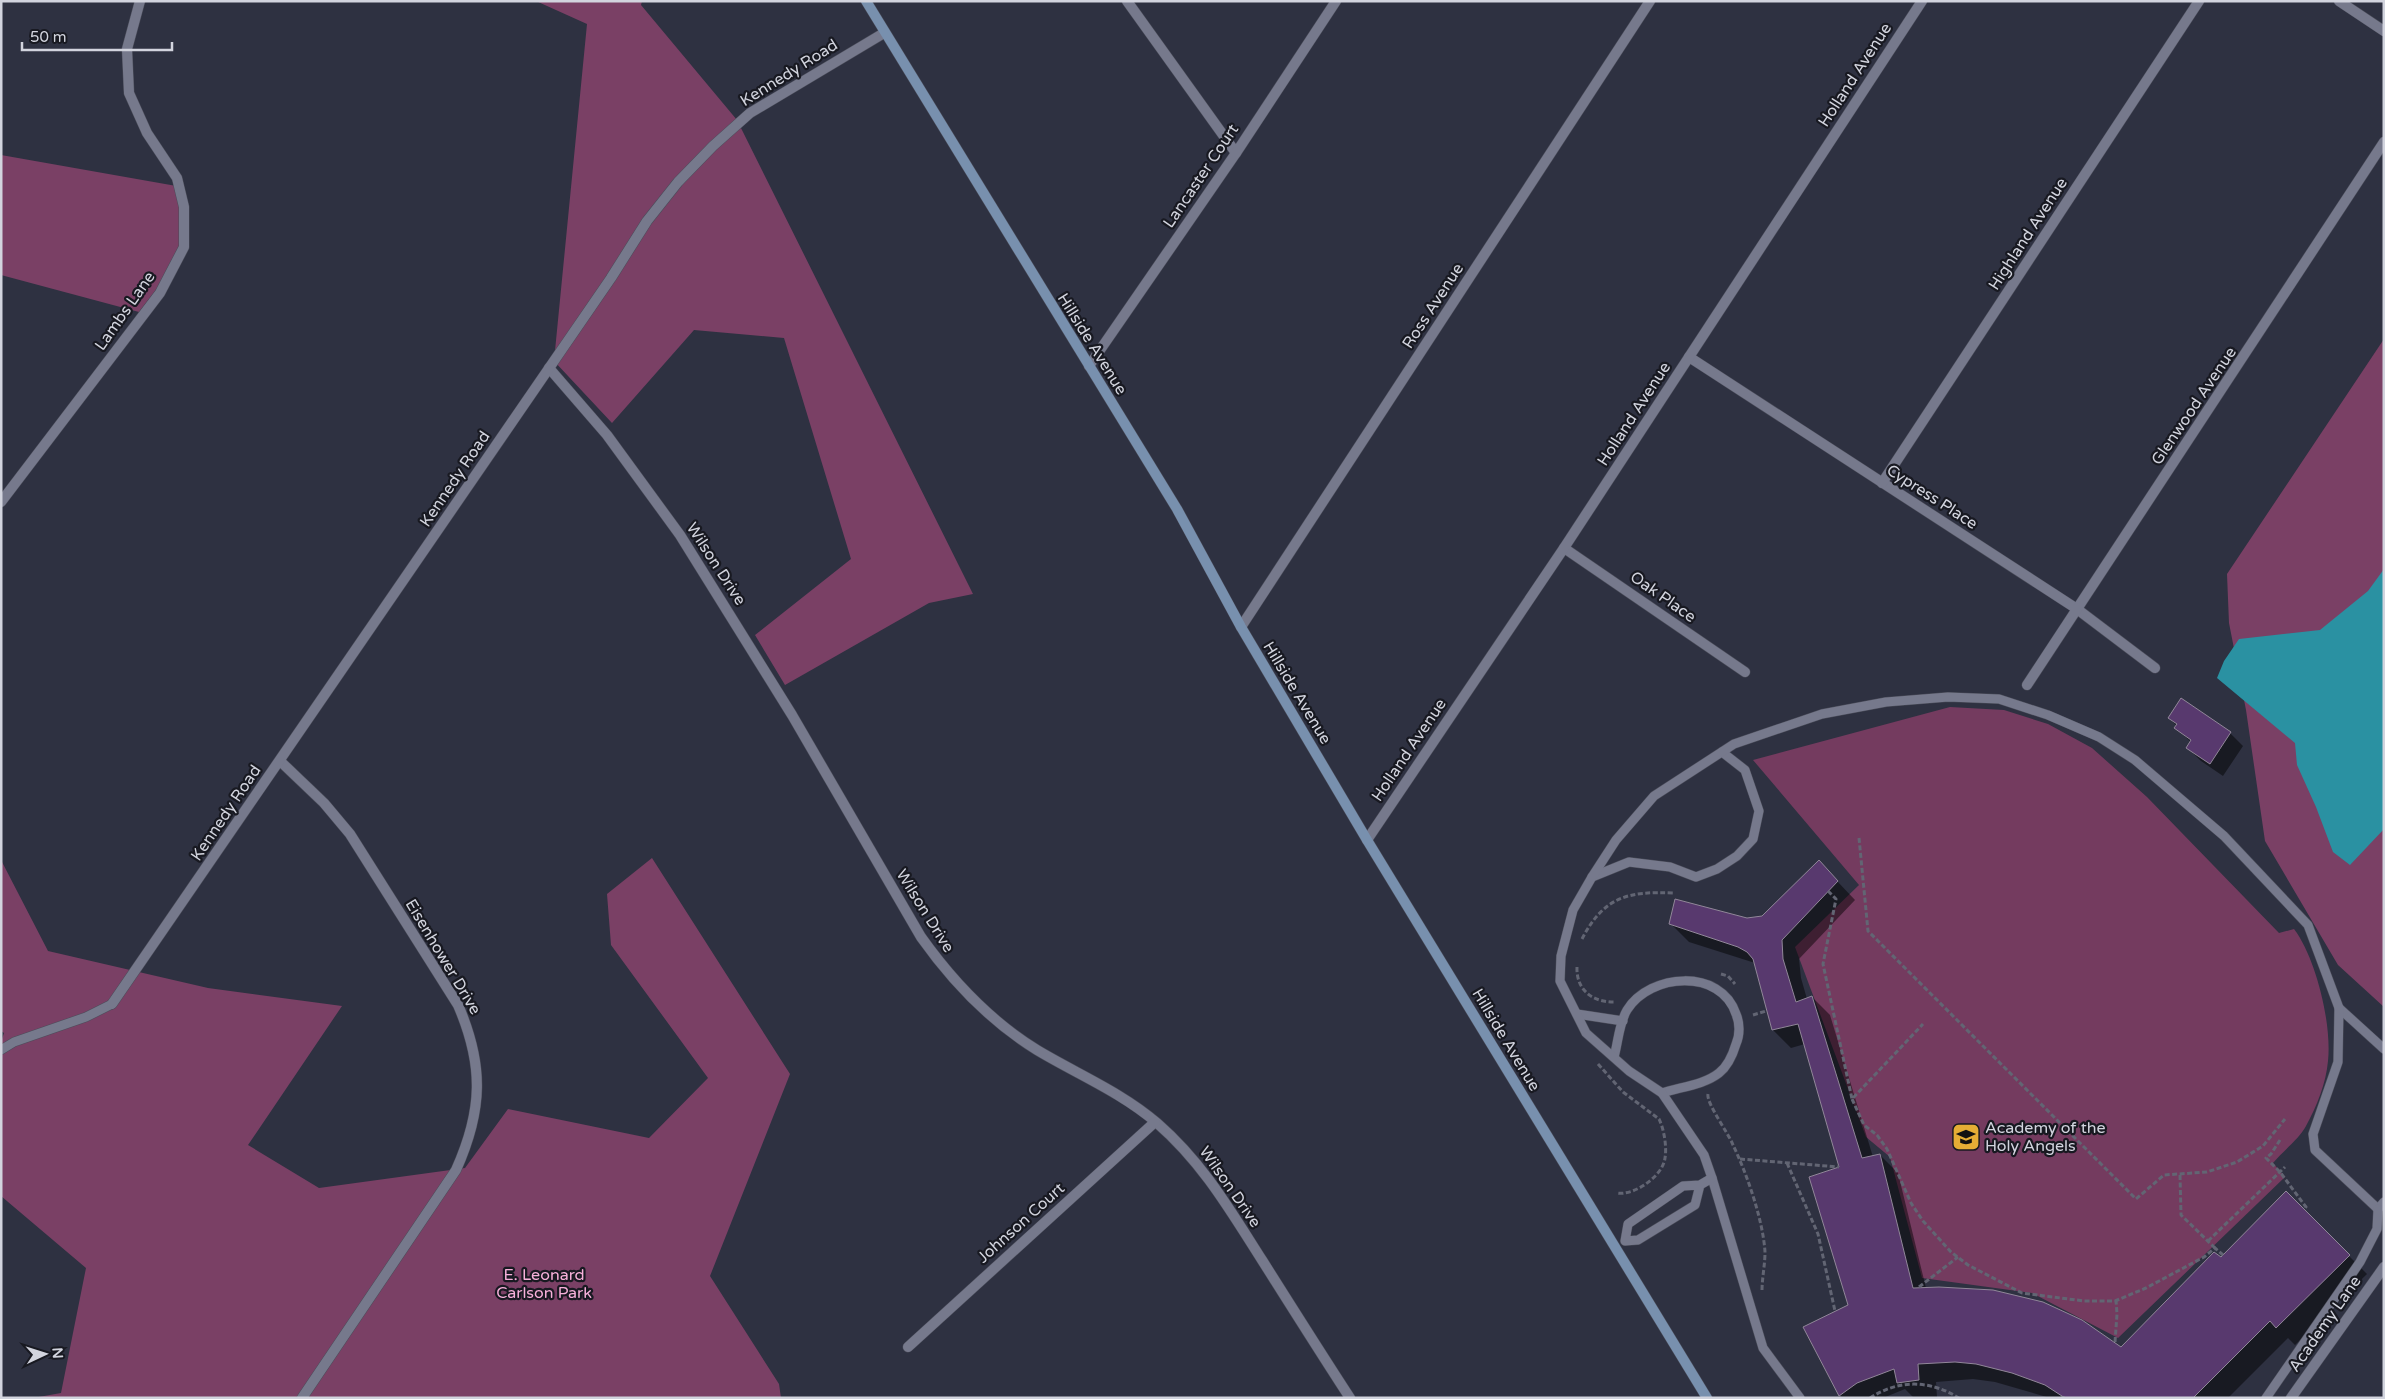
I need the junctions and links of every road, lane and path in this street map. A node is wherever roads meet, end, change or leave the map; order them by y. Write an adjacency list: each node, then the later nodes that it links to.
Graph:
1 (140, 1): 17 (street, Lambs Lane)
2 (866, 1): 10 (main road, Hillside Avenue)
3 (1127, 1): 12 (street)
4 (1336, 1): 12 (street, Lancaster Court)
5 (1650, 1): 20 (street, Ross Avenue)
6 (1922, 1): 13 (street, Holland Avenue)
7 (2199, 1): 16 (street, Highland Avenue)
8 (2338, 1): 9 (street)
9 (2384, 31)
10 (884, 33): 14 (main road, Hillside Avenue); 15 (street, Kennedy Road)
11 (2384, 142): 19 (street, Glenwood Avenue)
12 (1236, 153): 14 (street, Lancaster Court)
13 (1689, 357): 16 (street, Cypress Place); 18 (street, Holland Avenue)
14 (1089, 366): 20 (main road, Hillside Avenue)
15 (549, 368): 25 (street, Kennedy Road); 44 (street, Wilson Drive)
16 (1882, 483): 19 (street, Cypress Place)
17 (1, 502)
18 (1564, 548): 22 (street, Oak Place); 27 (street, Holland Avenue)
19 (2077, 609): 21 (street, Cypress Place); 23 (street, Glenwood Avenue)
20 (1241, 627): 27 (main road, Hillside Avenue)
21 (2155, 668)
22 (1744, 672)
23 (2027, 685)
24 (1722, 752): 28 (lane); 28 (lane); 31 (lane)
25 (280, 761): 30 (street, Kennedy Road); 69 (street, Eisenhower Drive)
26 (1859, 838): 51 (path)
27 (1366, 840): 59 (main road, Hillside Avenue)
28 (1592, 877): 33 (lane)
29 (1828, 891): 42 (path)
30 (112, 1004): 38 (lane)
31 (2339, 1008): 37 (lane); 55 (lane)
32 (1766, 1010): 34 (path)
33 (1577, 1014): 35 (lane); 40 (lane)
34 (1753, 1014)
35 (1623, 1021): 40 (lane); 41 (lane)
36 (1923, 1024): 42 (path)
37 (2384, 1049)
38 (1, 1050)
39 (1593, 1056): 54 (path)
40 (1614, 1058): 41 (lane)
41 (1662, 1093): 52 (lane)
42 (1852, 1099): 62 (path)
43 (2285, 1119): 51 (path)
44 (1155, 1122): 68 (street, Johnson Court); 70 (street, Wilson Drive)
45 (2280, 1140): 50 (path)
46 (1740, 1159): 47 (path)
47 (1787, 1163): 48 (path); 66 (path)
48 (1839, 1167)
49 (2285, 1167): 50 (path)
50 (2280, 1172): 56 (path); 58 (path)
51 (2180, 1175): 58 (path)
52 (1712, 1178): 53 (lane); 72 (lane)
53 (1700, 1185): 57 (lane); 57 (lane)
54 (1617, 1193)
55 (2381, 1205): 75 (lane)
56 (2304, 1209)
57 (1625, 1240): 59 (lane)
58 (2208, 1241): 60 (path)
59 (1615, 1247): 71 (main road, Hillside Avenue)
60 (2215, 1248): 61 (path); 65 (path)
61 (2222, 1255)
62 (1958, 1257): 64 (path); 65 (path)
63 (2384, 1267): 76 (street, Academy Lane)
64 (1919, 1288)
65 (2116, 1300): 67 (path)
66 (1835, 1311)
67 (2114, 1342)
68 (908, 1347)
69 (302, 1398)
70 (1350, 1398)
71 (1708, 1398)
72 (1800, 1398)
73 (1870, 1398): 74 (path)
74 (1959, 1398)
75 (2266, 1398)
76 (2291, 1398)

